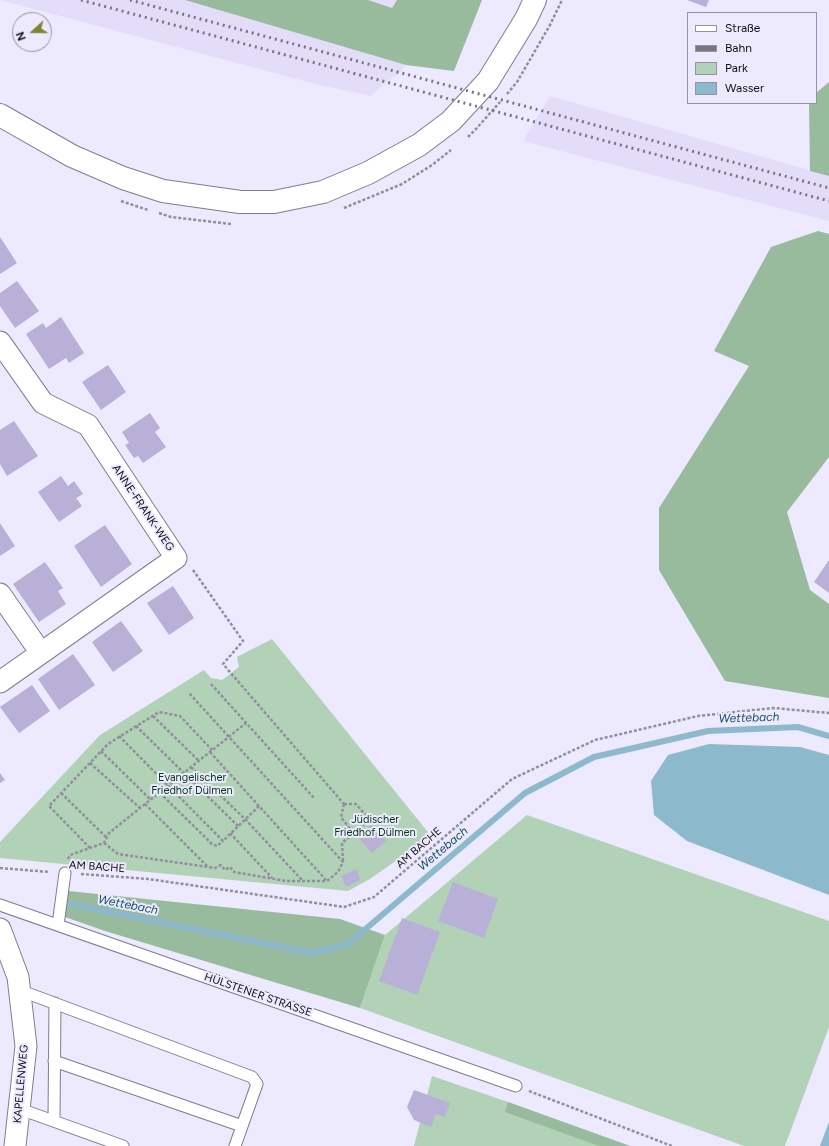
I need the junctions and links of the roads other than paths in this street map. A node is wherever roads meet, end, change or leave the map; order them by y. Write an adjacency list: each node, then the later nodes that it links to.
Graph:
1 (535, 0): 2 (street)
2 (0, 115)
3 (0, 342): 5 (street, ANNE-FRANK-WEG)
4 (0, 594): 5 (street)
5 (42, 653): 6 (street, ANNE-FRANK-WEG)
6 (0, 682)
7 (65, 873): 9 (lane)
8 (0, 905): 9 (lane, HÜLSTENER STRASSE)
9 (58, 925): 14 (lane, HÜLSTENER STRASSE)
10 (0, 929): 11 (street, KAPELLENWEG)
11 (19, 990): 12 (lane); 17 (street, KAPELLENWEG)
12 (55, 1003): 13 (lane); 16 (lane)
13 (54, 1061): 15 (lane); 16 (lane)
14 (516, 1086)
15 (54, 1120): 17 (lane); 18 (lane)
16 (242, 1126): 19 (lane)
17 (13, 1129)
18 (123, 1146)
19 (235, 1146)

